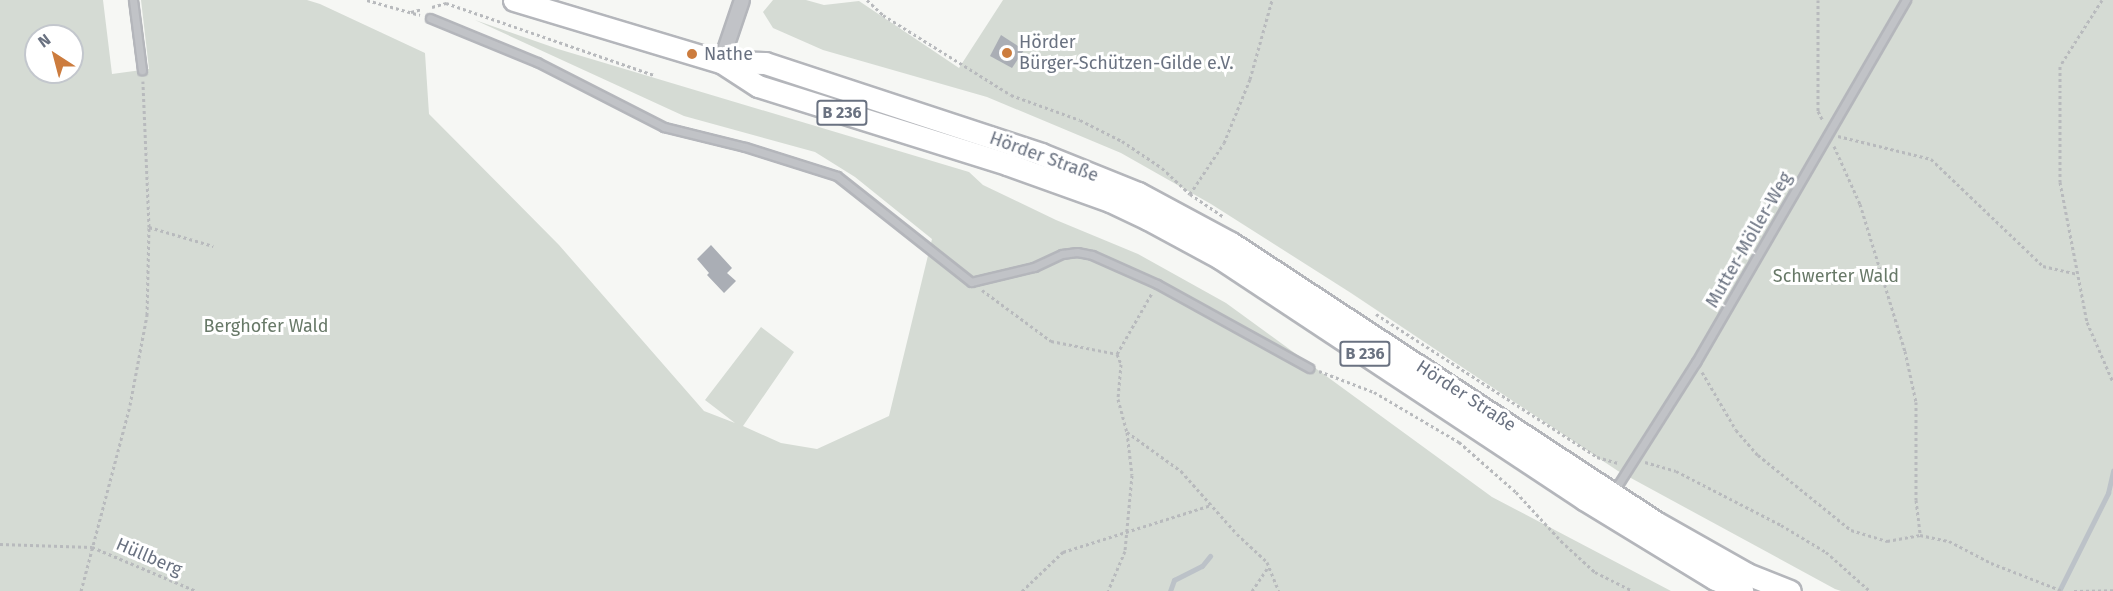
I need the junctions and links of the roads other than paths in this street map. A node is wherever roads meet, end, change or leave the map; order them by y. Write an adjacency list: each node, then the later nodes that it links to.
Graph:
1 (133, 0): 7 (lane)
2 (514, 0): 6 (main road, B 236)
3 (742, 0): 6 (street)
4 (1906, 0): 9 (lane, Mutter-Möller-Weg)
5 (430, 18): 8 (lane)
6 (721, 62): 9 (main road, Hörder Straße / B 236); 10 (main road, Hörder Straße / B 236)
7 (142, 70)
8 (1309, 368)
9 (1613, 493): 11 (main road, Hörder Straße / B 236)
10 (1742, 591)
11 (1790, 591)

